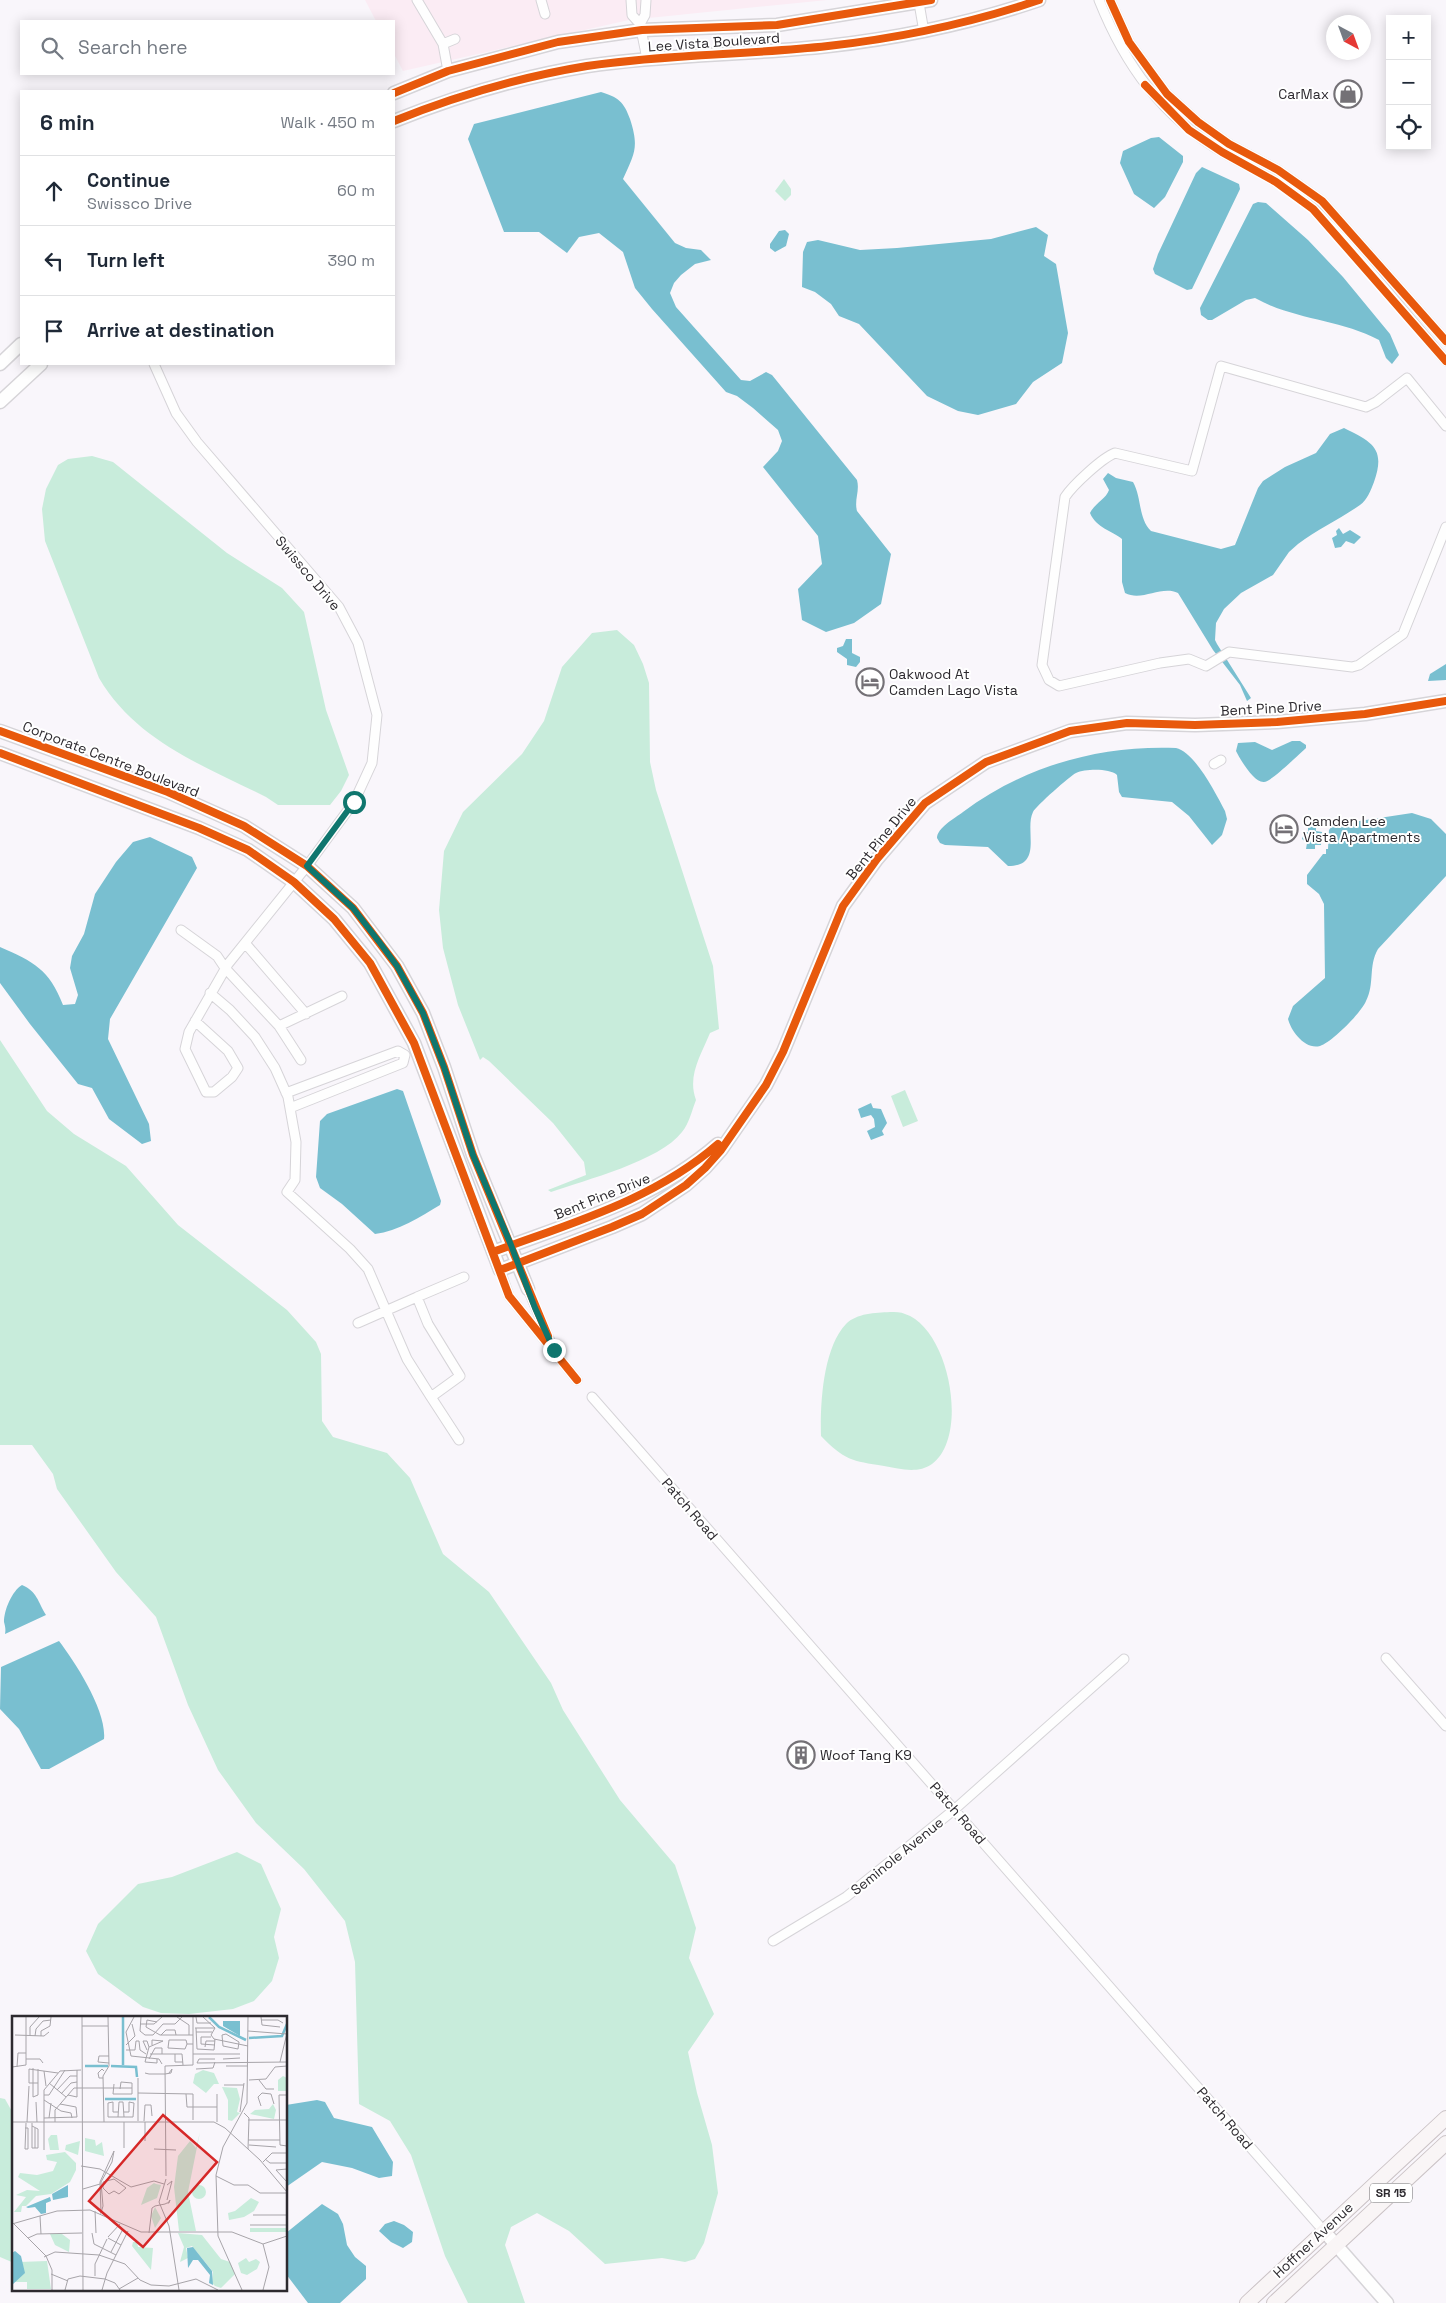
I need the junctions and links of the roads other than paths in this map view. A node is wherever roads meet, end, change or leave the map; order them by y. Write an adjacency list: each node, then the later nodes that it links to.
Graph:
1 (417, 0): 13 (street)
2 (541, 0): 9 (street)
3 (630, 0): 10 (street)
4 (646, 0): 10 (street)
5 (1039, 0): 11 (street, Lee Vista Boulevard)
6 (1100, 0): 20 (street)
7 (1110, 0): 18 (street)
8 (925, 2): 10 (street, Lee Vista Boulevard); 11 (street)
9 (544, 14)
10 (640, 27): 14 (street); 15 (street, Lee Vista Boulevard)
11 (924, 32): 14 (street, Lee Vista Boulevard)
12 (456, 39): 13 (street)
13 (443, 44): 15 (street)
14 (647, 59): 17 (street, Lee Vista Boulevard)
15 (448, 71): 16 (street, Lee Vista Boulevard)
16 (395, 92)
17 (395, 121)
18 (1446, 341)
19 (20, 345): 21 (street)
20 (1446, 361)
21 (0, 364)
22 (41, 365): 24 (street)
23 (154, 365): 30 (street, Swissco Drive)
24 (0, 402)
25 (1446, 426): 26 (street)
26 (1446, 527)
27 (1446, 701): 45 (street, Bent Pine Drive)
28 (0, 731): 30 (street, Corporate Centre Boulevard)
29 (0, 753): 31 (street, Corporate Centre Boulevard)
30 (307, 866): 31 (street, Swissco Drive); 40 (street, Corporate Centre Boulevard)
31 (294, 882): 33 (street, Swissco Drive); 41 (street, Corporate Centre Boulevard)
32 (181, 930): 34 (street)
33 (245, 943): 34 (street, Swissco Drive); 37 (street)
34 (225, 968): 35 (street, Swissco Drive); 39 (street)
35 (210, 993): 38 (street, Swissco Drive); 43 (street)
36 (342, 996): 37 (street)
37 (306, 1014): 39 (street)
38 (195, 1021): 38 (street, Swissco Drive)
39 (280, 1026): 42 (street)
40 (436, 1043): 41 (street); 46 (street, Corporate Centre Boulevard)
41 (411, 1053): 43 (street); 44 (street); 47 (street, Corporate Centre Boulevard)
42 (301, 1060)
43 (286, 1093): 44 (street)
44 (290, 1108): 53 (street)
45 (735, 1129): 46 (street, Bent Pine Drive); 48 (street, Bent Pine Drive)
46 (511, 1245): 47 (street, Bent Pine Drive); 48 (street, Corporate Centre Boulevard)
47 (493, 1252): 49 (street, Corporate Centre Boulevard)
48 (518, 1263): 49 (street, Bent Pine Drive); 51 (street, Corporate Centre Boulevard)
49 (500, 1270): 55 (street, Corporate Centre Boulevard)
50 (464, 1277): 52 (street)
51 (528, 1289): 55 (street, Corporate Centre Boulevard)
52 (417, 1297): 53 (street); 57 (street)
53 (386, 1310): 54 (street); 57 (street)
54 (358, 1322)
55 (554, 1350): 56 (street, Corporate Centre Boulevard)
56 (577, 1380)
57 (431, 1397): 59 (street)
58 (592, 1397): 63 (street, Patch Road)
59 (459, 1440)
60 (1386, 1658): 62 (street)
61 (1124, 1659): 63 (street, Seminole Avenue)
62 (1446, 1726)
63 (955, 1809): 64 (street, Seminole Avenue); 67 (street, Patch Road)
64 (773, 1941)
65 (1446, 2118): 67 (main road, Hoffner Avenue / SR 15)
66 (1446, 2143): 68 (main road, Hoffner Avenue / SR 15)
67 (1323, 2230): 68 (street); 69 (main road, Hoffner Avenue / SR 15)
68 (1336, 2244): 70 (main road, Hoffner Avenue / SR 15); 71 (street)
69 (1247, 2303)
70 (1274, 2303)
71 (1387, 2303)

